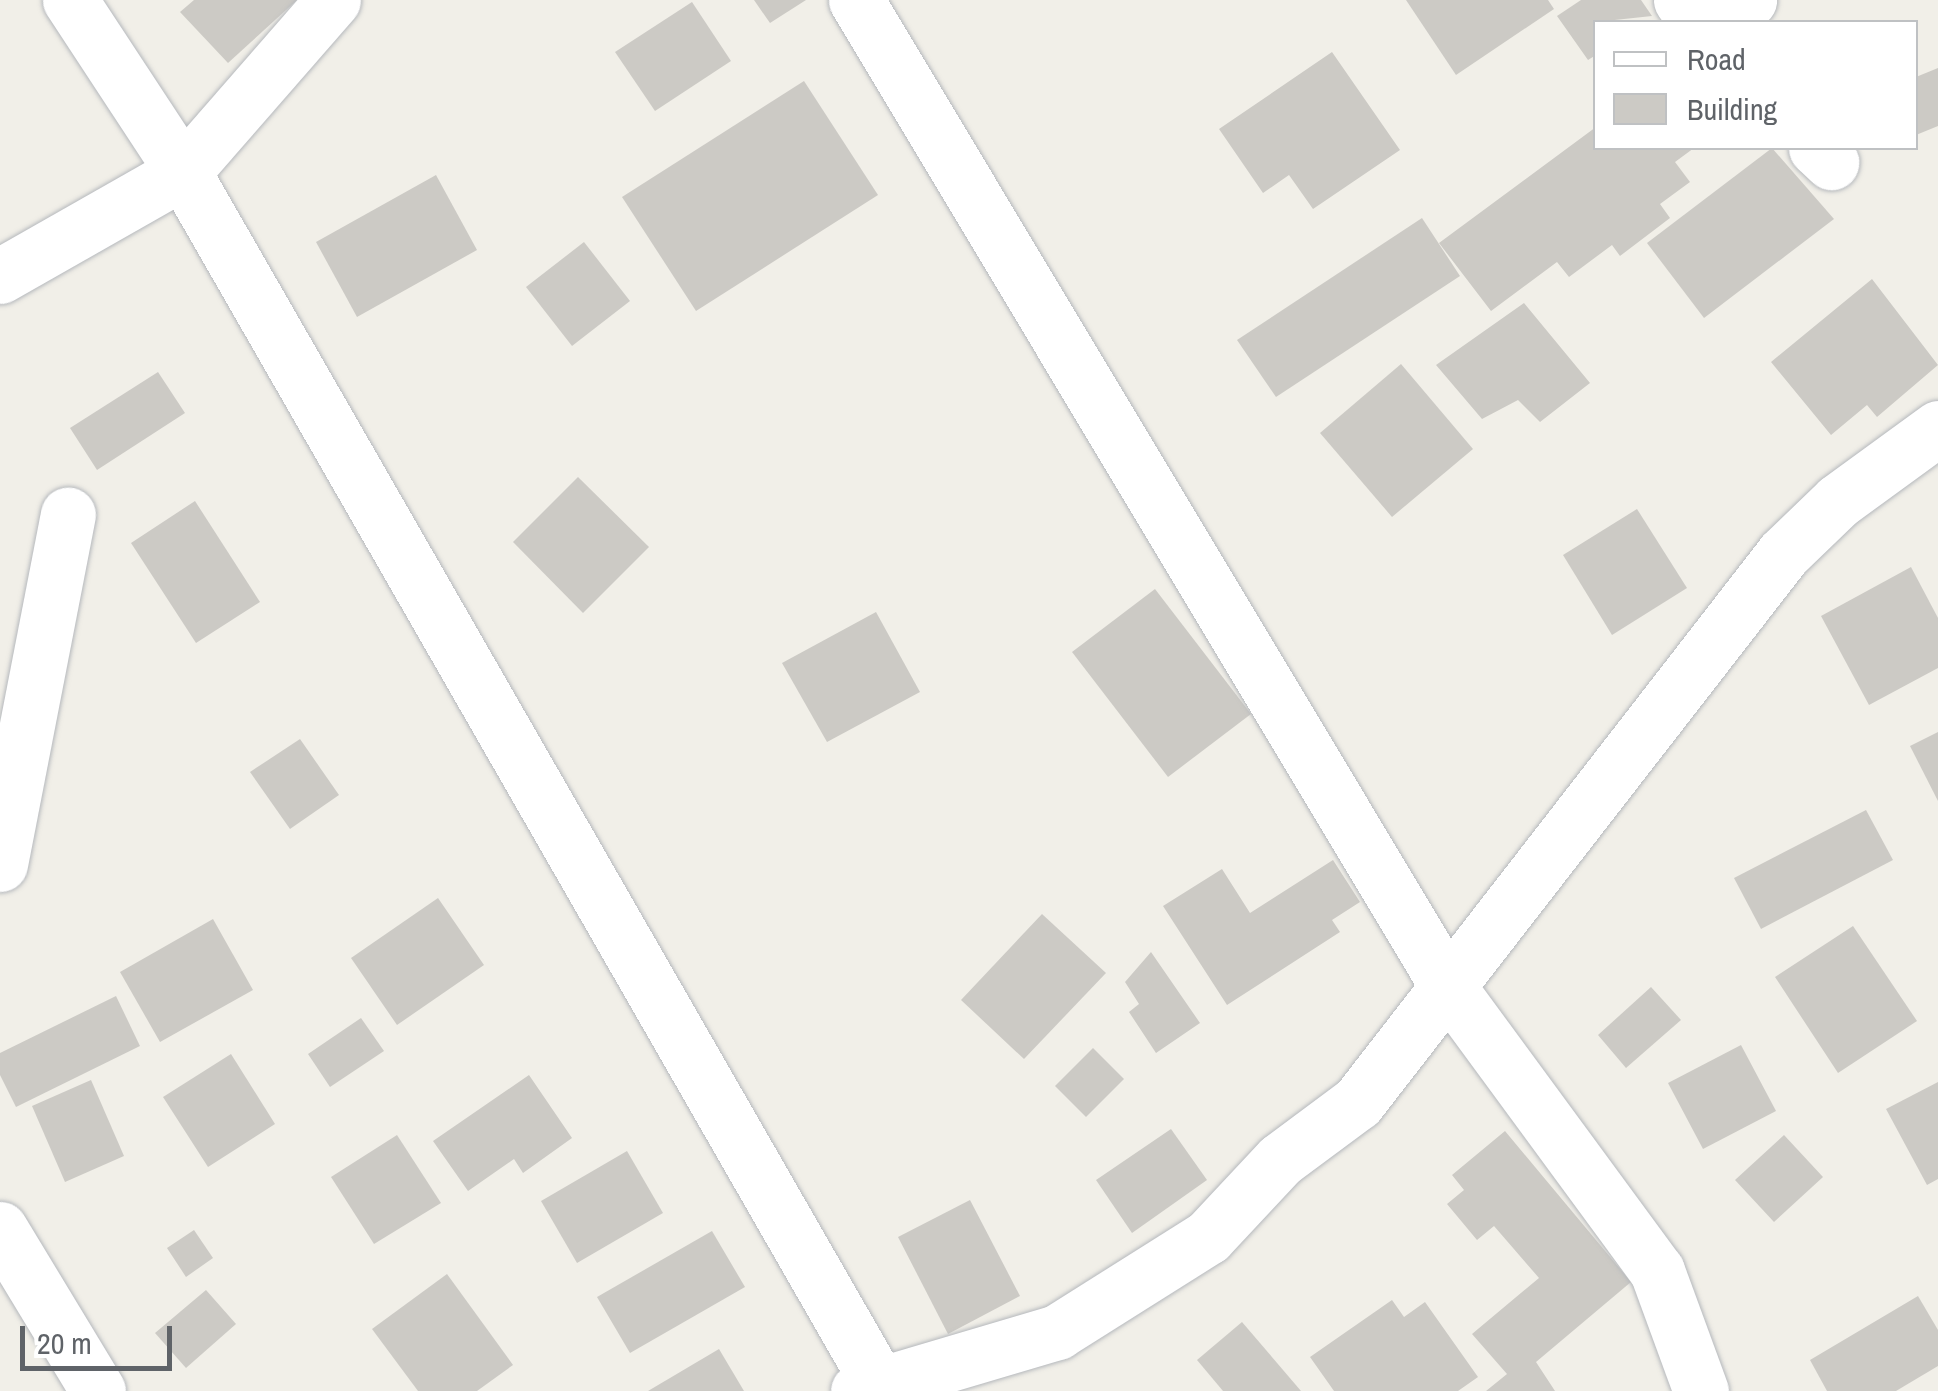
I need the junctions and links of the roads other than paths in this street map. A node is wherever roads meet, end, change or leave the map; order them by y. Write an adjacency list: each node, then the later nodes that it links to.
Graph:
1 (70, 0): 6 (street)
2 (333, 0): 6 (street)
3 (856, 0): 11 (street)
4 (1749, 0): 5 (street)
5 (1724, 20)
6 (182, 172): 7 (street); 13 (street)
7 (0, 276)
8 (1938, 428): 11 (street)
9 (68, 515): 10 (street)
10 (0, 864)
11 (1446, 984): 13 (street); 15 (street)
12 (0, 1230): 14 (street)
13 (868, 1386)
14 (98, 1391)
15 (1701, 1391)

